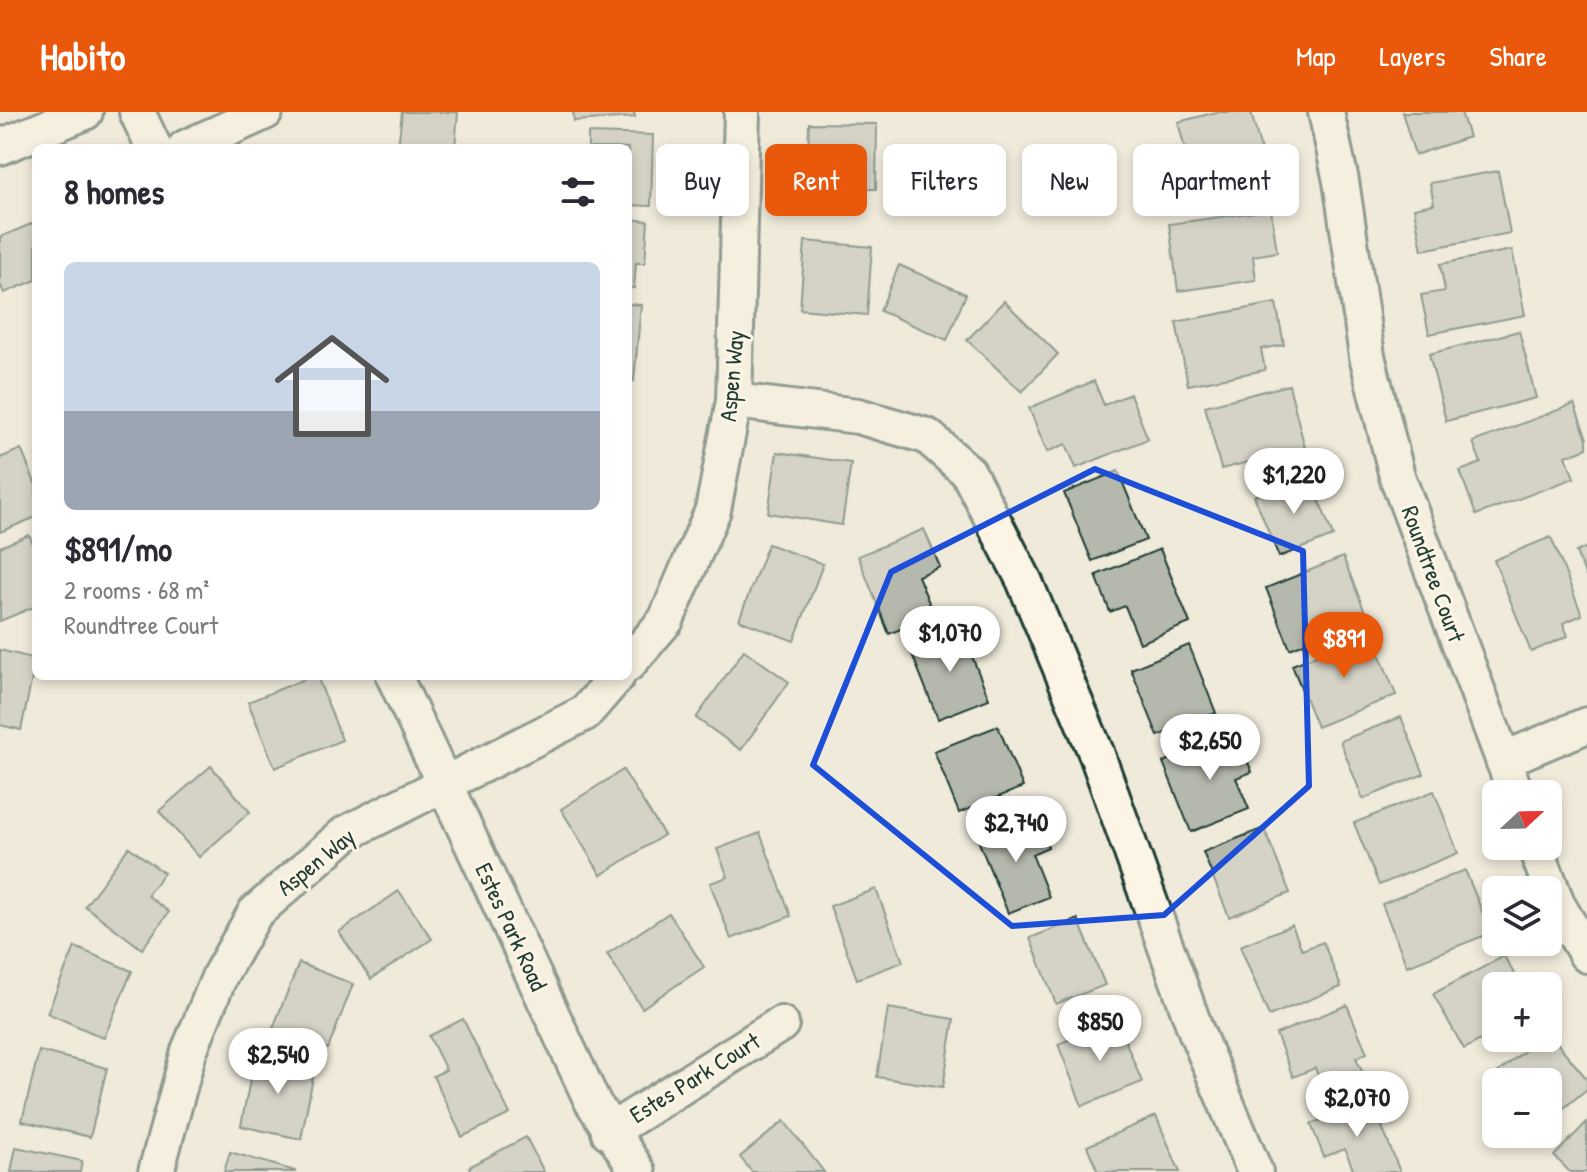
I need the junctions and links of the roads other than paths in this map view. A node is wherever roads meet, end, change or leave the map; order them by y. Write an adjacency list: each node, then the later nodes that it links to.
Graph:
1 (85, 112): 8 (street)
2 (137, 112): 6 (street)
3 (265, 112): 7 (street)
4 (742, 112): 9 (street, Aspen Way)
5 (1326, 112): 14 (street, Roundtree Court)
6 (152, 144)
7 (194, 144)
8 (0, 147)
9 (734, 401): 10 (street, Aspen Way); 23 (street)
10 (632, 659)
11 (396, 680): 16 (street, Estes Park Road)
12 (614, 680): 16 (street, Aspen Way)
13 (1587, 725): 14 (street)
14 (1503, 760): 15 (street, Roundtree Court)
15 (1511, 780)
16 (443, 782): 20 (street, Estes Park Road); 21 (street, Aspen Way)
17 (1540, 860): 18 (street)
18 (1587, 955)
19 (781, 1024): 20 (street, Estes Park Court)
20 (609, 1132): 22 (street, Estes Park Road)
21 (156, 1172)
22 (638, 1172)
23 (1255, 1172)

